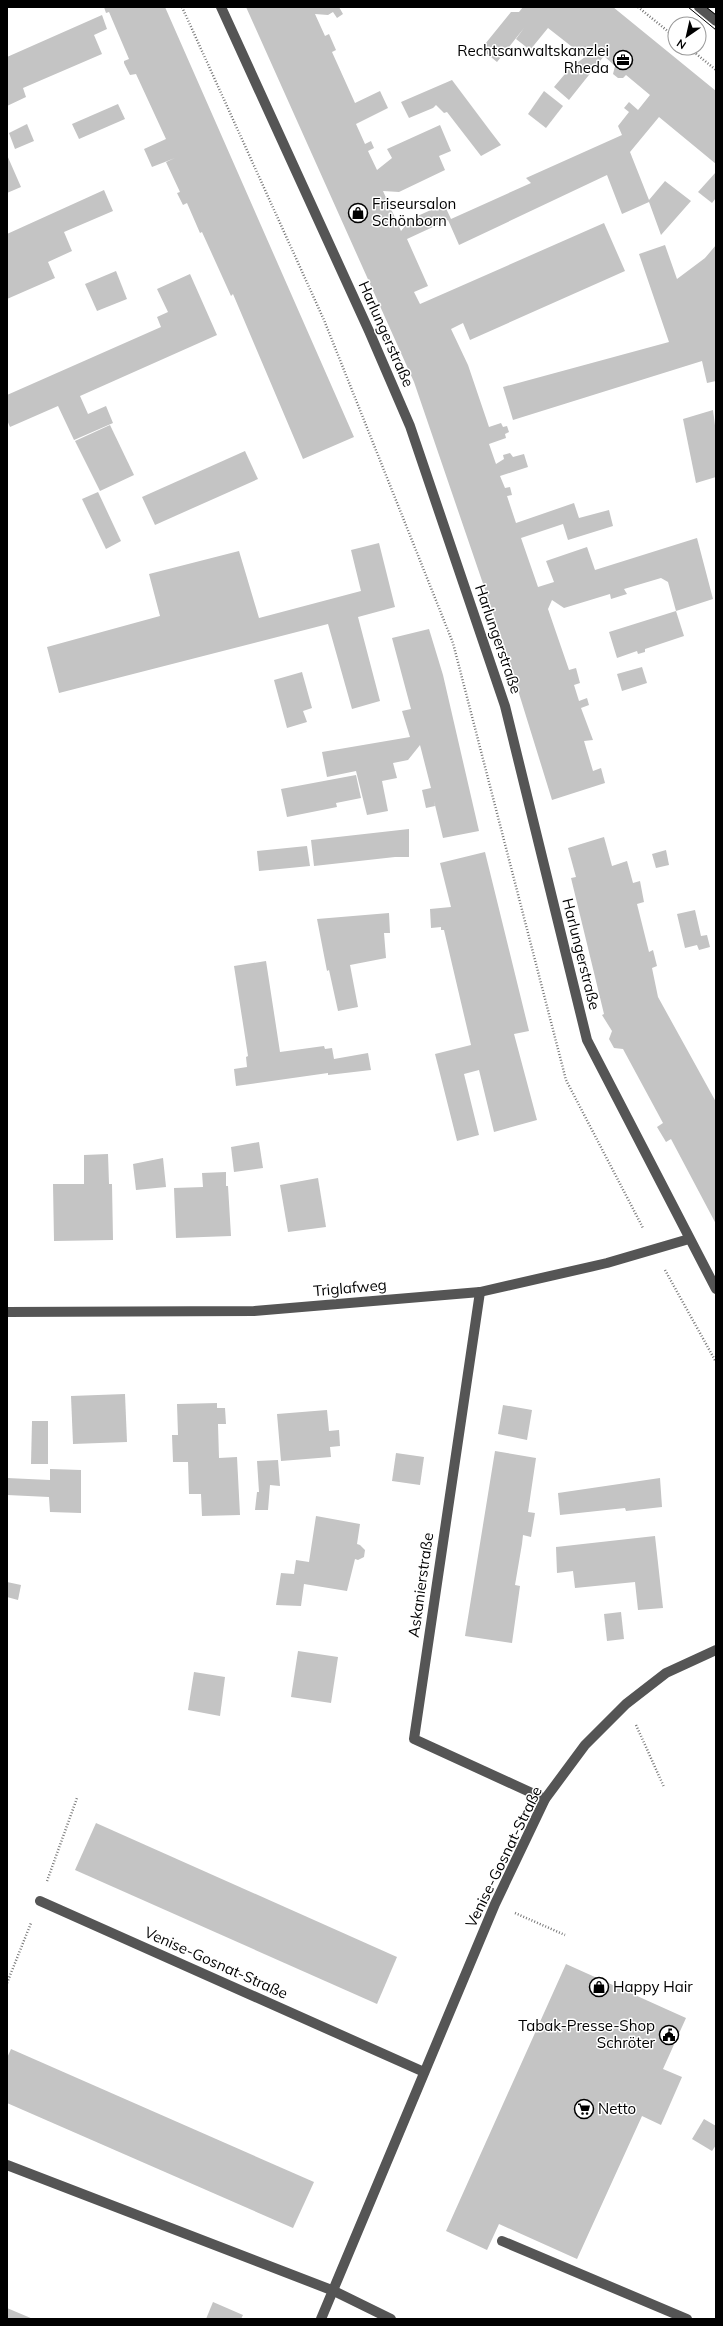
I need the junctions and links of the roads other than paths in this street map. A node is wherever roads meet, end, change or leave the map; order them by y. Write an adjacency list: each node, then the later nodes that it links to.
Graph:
1 (221, 7): 4 (street, Harlungerstraße)
2 (699, 7): 3 (street)
3 (716, 21)
4 (689, 1240): 5 (street, Harlungerstraße); 6 (street, Triglafweg)
5 (716, 1289)
6 (480, 1292): 7 (street, Triglafweg); 9 (street, Askanierstraße)
7 (7, 1312)
8 (716, 1650): 9 (street, Venise-Gosnat-Straße)
9 (545, 1799): 11 (street, Venise-Gosnat-Straße)
10 (40, 1901): 11 (street, Venise-Gosnat-Straße)
11 (424, 2072): 14 (street, Venise-Gosnat-Straße)
12 (7, 2165): 14 (street)
13 (502, 2241): 17 (street)
14 (334, 2291): 15 (street, Venise-Gosnat-Straße); 16 (street)
15 (321, 2319)
16 (391, 2319)
17 (687, 2319)

